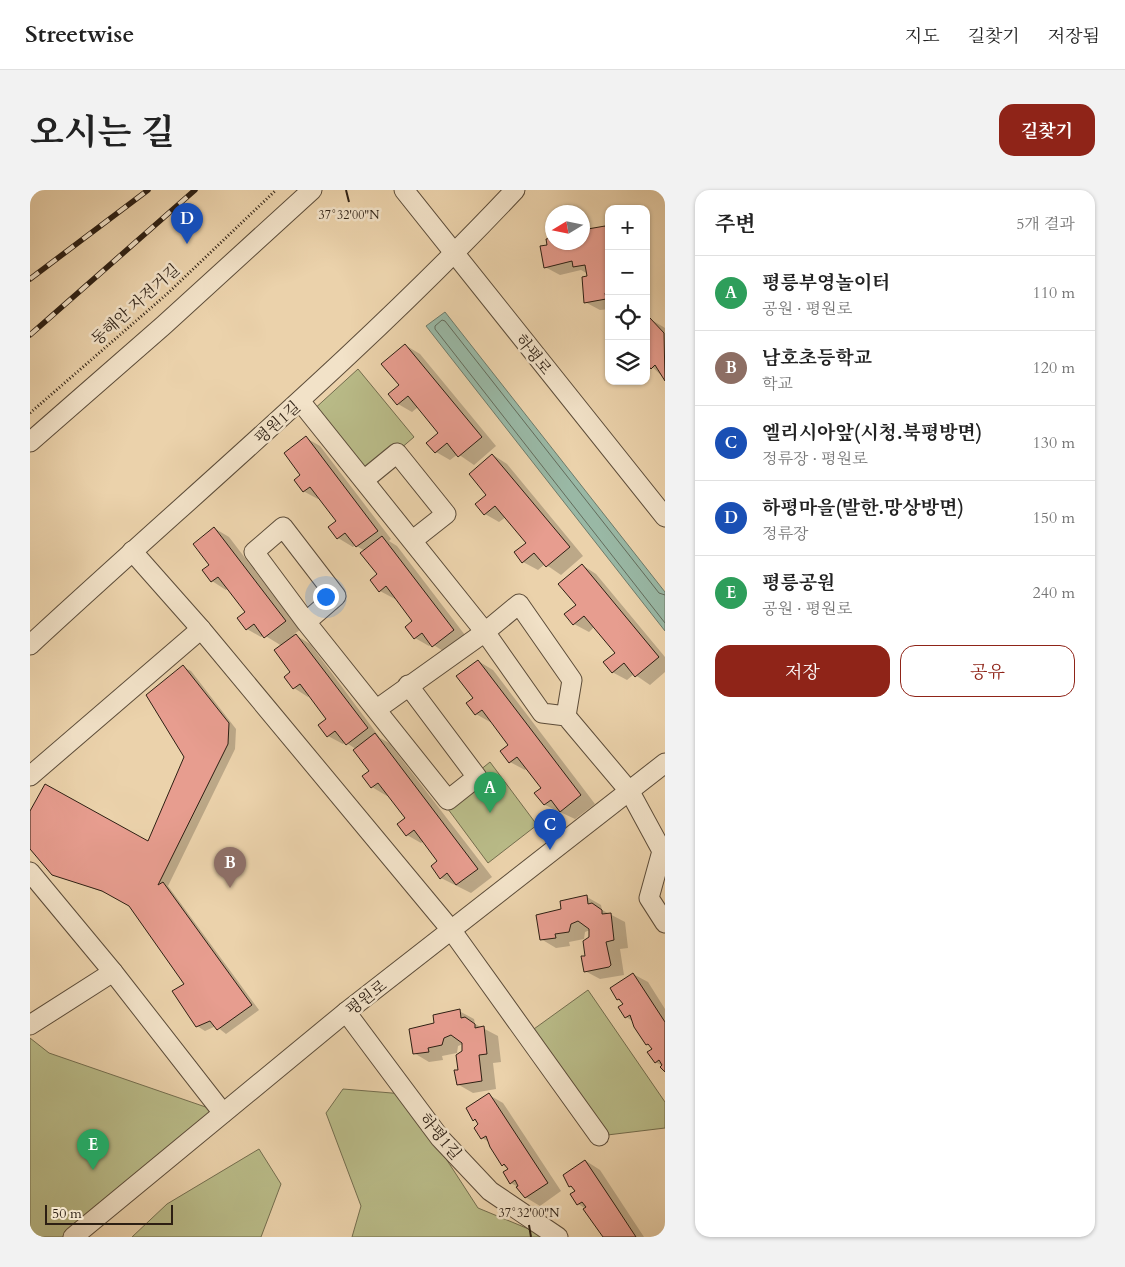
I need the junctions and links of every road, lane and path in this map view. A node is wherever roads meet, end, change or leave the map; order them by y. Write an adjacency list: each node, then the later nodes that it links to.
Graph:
1 (276, 190): 7 (path, 동해안 자전거길)
2 (312, 190): 8 (street)
3 (404, 190): 5 (street, 하평로)
4 (515, 190): 5 (street, 평원1길)
5 (454, 254): 6 (street, 평원1길); 10 (street, 하평로)
6 (300, 401): 9 (street); 12 (street, 평원1길)
7 (30, 413)
8 (30, 442)
9 (364, 480): 11 (street); 11 (street)
10 (665, 517)
11 (413, 540): 15 (street)
12 (132, 550): 14 (street); 16 (street, 평원1길)
13 (306, 622): 13 (street); 18 (street)
14 (201, 629): 21 (street); 25 (street)
15 (485, 632): 17 (street); 19 (street); 19 (street)
16 (30, 645)
17 (408, 685): 18 (street); 18 (street)
18 (377, 709)
19 (566, 716): 22 (street)
20 (665, 763): 22 (street, 평원로)
21 (30, 776)
22 (630, 792): 24 (street); 25 (street, 평원로)
23 (30, 872): 26 (street)
24 (665, 923)
25 (452, 931): 27 (street, 평원로); 30 (street)
26 (113, 972): 28 (street); 29 (street)
27 (346, 1012): 29 (street, 평원로); 32 (street, 하평1길)
28 (30, 1025)
29 (223, 1113): 31 (street, 평원로)
30 (599, 1136)
31 (73, 1237)
32 (558, 1237)

